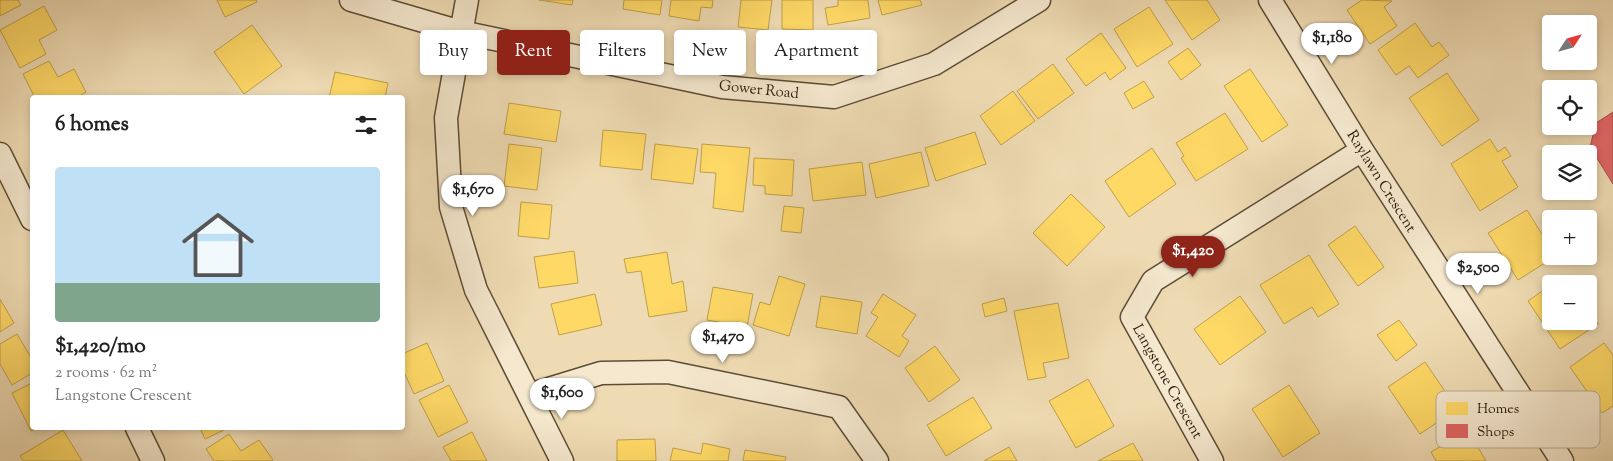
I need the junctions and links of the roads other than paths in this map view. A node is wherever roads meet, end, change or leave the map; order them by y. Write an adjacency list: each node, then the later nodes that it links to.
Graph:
1 (351, 0): 5 (street, Gower Road)
2 (467, 0): 6 (street)
3 (1039, 0): 7 (street, Gower Road)
4 (1270, 0): 9 (street, Raylawn Crescent)
5 (454, 30)
6 (461, 30)
7 (487, 37)
8 (454, 75): 13 (street)
9 (1362, 150): 12 (street, Raylawn Crescent); 19 (street, Langstone Crescent)
10 (0, 154): 11 (street)
11 (30, 215)
12 (1517, 391)
13 (529, 395): 17 (street); 18 (street)
14 (138, 430): 16 (street)
15 (1554, 448): 20 (street, Raylawn Crescent)
16 (154, 461)
17 (562, 461)
18 (878, 461)
19 (1212, 461)
20 (1562, 461)

